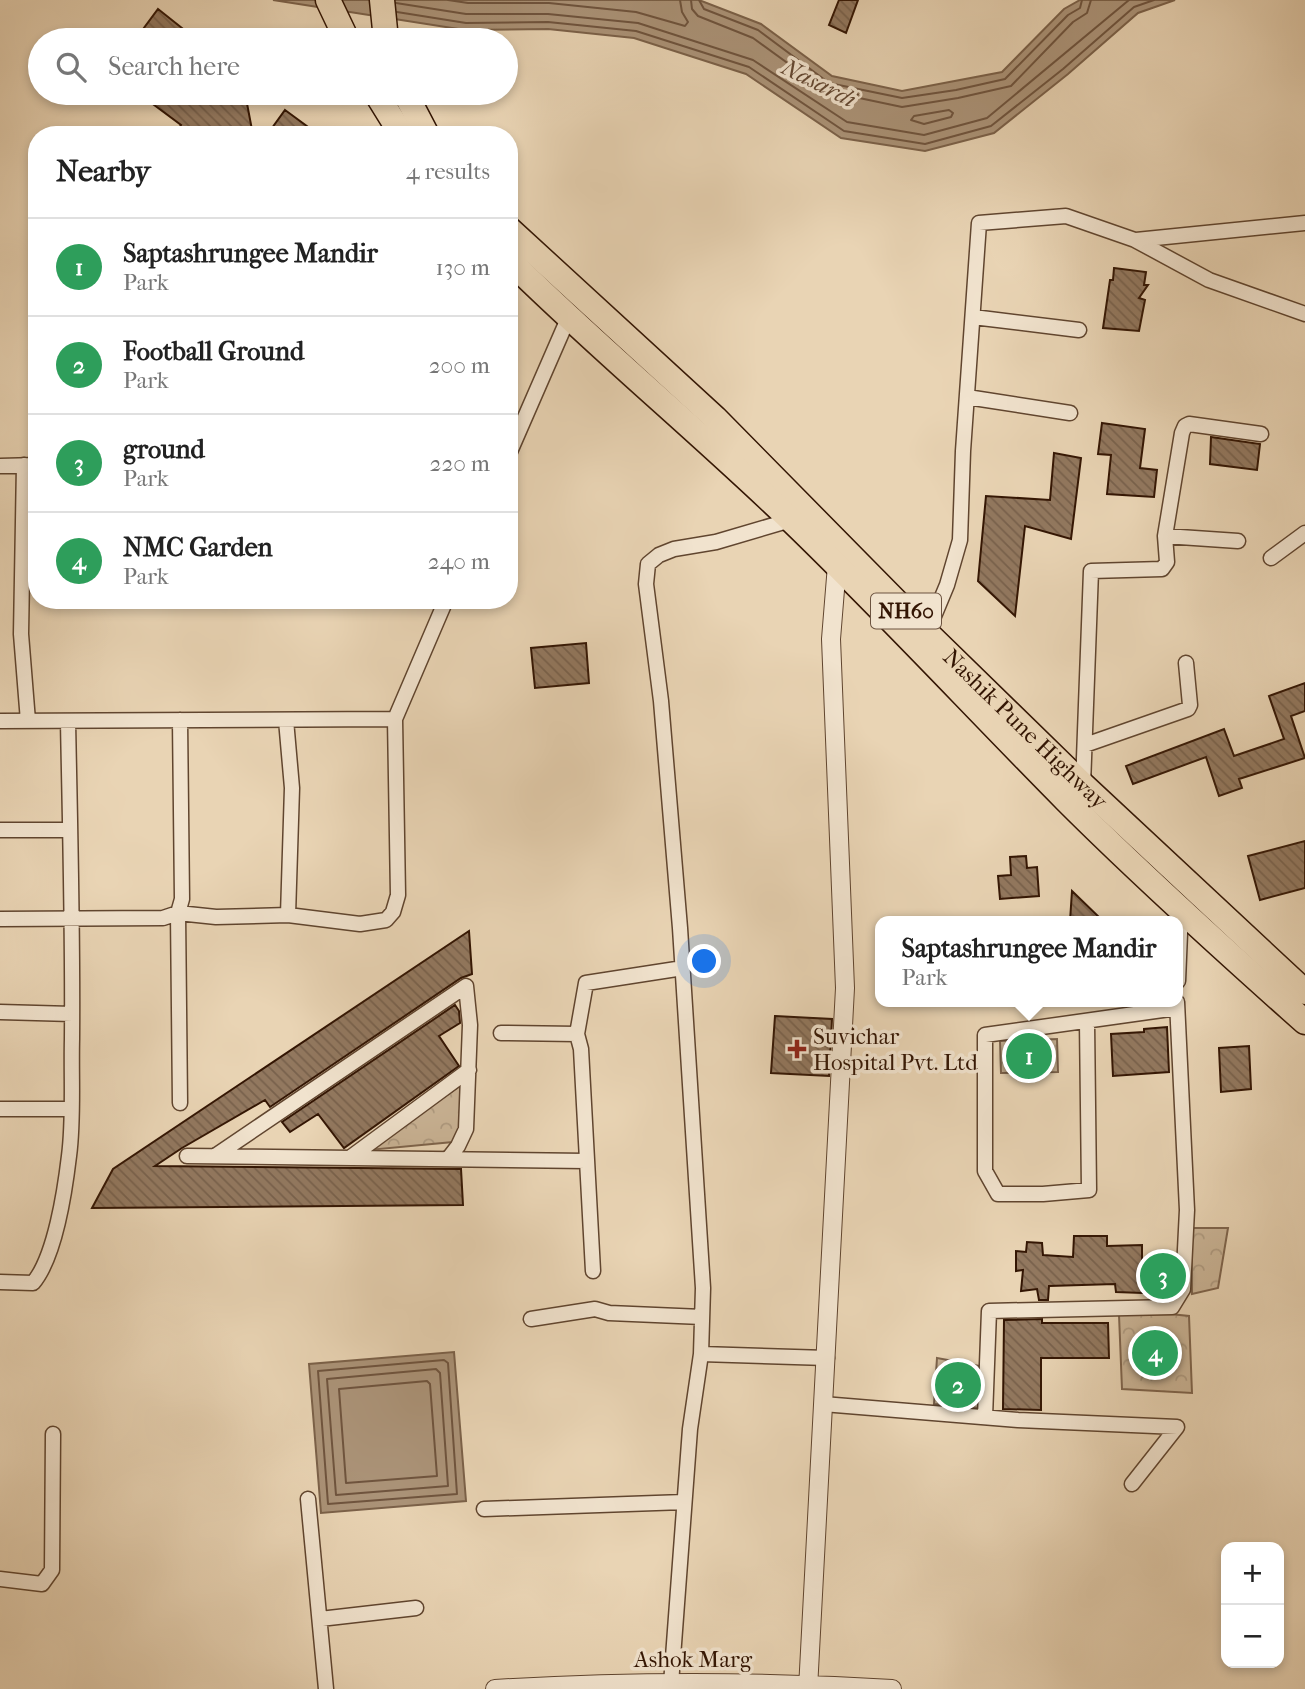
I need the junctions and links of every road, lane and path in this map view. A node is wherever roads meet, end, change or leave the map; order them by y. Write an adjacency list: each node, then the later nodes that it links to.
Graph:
1 (328, 0): 3 (highway)
2 (382, 0): 4 (highway)
3 (341, 28)
4 (384, 28)
5 (383, 105): 7 (highway)
6 (411, 105): 8 (highway)
7 (396, 126)
8 (422, 126)
9 (1305, 223): 11 (street)
10 (518, 237): 13 (highway, Nashik Pune Highway / NH60)
11 (1135, 240): 14 (street); 15 (street)
12 (518, 269): 16 (highway, Nashik Pune Highway / NH60)
13 (582, 297): 16 (street); 24 (highway, Nashik Pune Highway / NH60)
14 (1305, 314)
15 (973, 317): 17 (street); 18 (street)
16 (568, 318): 20 (street); 24 (highway, Nashik Pune Highway / NH60)
17 (1079, 330)
18 (967, 397): 19 (street); 32 (street)
19 (1070, 413)
20 (518, 433)
21 (1261, 434): 27 (street)
22 (28, 465): 23 (street)
23 (0, 466)
24 (798, 515): 30 (highway, Nashik Pune Highway / NH60); 32 (highway, Nashik Pune Highway / NH60); 50 (street)
25 (28, 516): 38 (street)
26 (1305, 533): 29 (street)
27 (1165, 536): 28 (street); 40 (street)
28 (1238, 541)
29 (1270, 558)
30 (837, 565): 44 (highway, Nashik Pune Highway / NH60); 74 (street)
31 (442, 609): 34 (street)
32 (928, 632): 41 (highway, Nashik Pune Highway / NH60)
33 (1186, 663): 40 (street)
34 (395, 719): 36 (street); 46 (street)
35 (180, 720): 36 (street); 39 (street); 45 (street)
36 (286, 720): 46 (street)
37 (0, 721): 38 (street)
38 (28, 721): 39 (street)
39 (68, 721): 43 (street)
40 (1085, 745): 41 (street)
41 (1083, 785): 51 (highway, Nashik Pune Highway / NH60)
42 (0, 830): 43 (street)
43 (70, 830): 49 (street)
44 (1181, 909): 47 (street); 57 (highway, Nashik Pune Highway / NH60)
45 (178, 913): 46 (street); 49 (street); 61 (street)
46 (288, 915)
47 (1181, 916)
48 (0, 919): 49 (street)
49 (72, 920): 55 (street)
50 (683, 968): 59 (street); 71 (street)
51 (1305, 992)
52 (1166, 1007): 56 (street)
53 (1177, 1007): 76 (street)
54 (0, 1012): 55 (street)
55 (72, 1014): 63 (street)
56 (1087, 1022): 56 (street)
57 (1305, 1023)
58 (501, 1033): 59 (street)
59 (577, 1034): 68 (street)
60 (469, 1070): 65 (street); 66 (street); 67 (street)
61 (180, 1103)
62 (0, 1109): 63 (street)
63 (71, 1109): 70 (street)
64 (187, 1156): 65 (street)
65 (215, 1156): 66 (street)
66 (351, 1157): 67 (street)
67 (448, 1159): 68 (street)
68 (586, 1161): 69 (street)
69 (593, 1271)
70 (0, 1282)
71 (702, 1317): 72 (street); 73 (street)
72 (531, 1319)
73 (701, 1354): 74 (street); 80 (street)
74 (827, 1358): 75 (street)
75 (823, 1404): 76 (street); 86 (street)
76 (985, 1417): 78 (street)
77 (53, 1434): 82 (street)
78 (1132, 1484)
79 (309, 1499): 84 (street)
80 (684, 1502): 81 (street); 85 (street)
81 (484, 1509)
82 (0, 1579)
83 (416, 1608): 84 (street)
84 (320, 1619): 87 (street)
85 (671, 1684): 86 (street, Ashok Marg); 88 (street, Ashok Marg)
86 (808, 1686): 89 (street, Ashok Marg)
87 (327, 1689)
88 (495, 1689)
89 (891, 1689)

